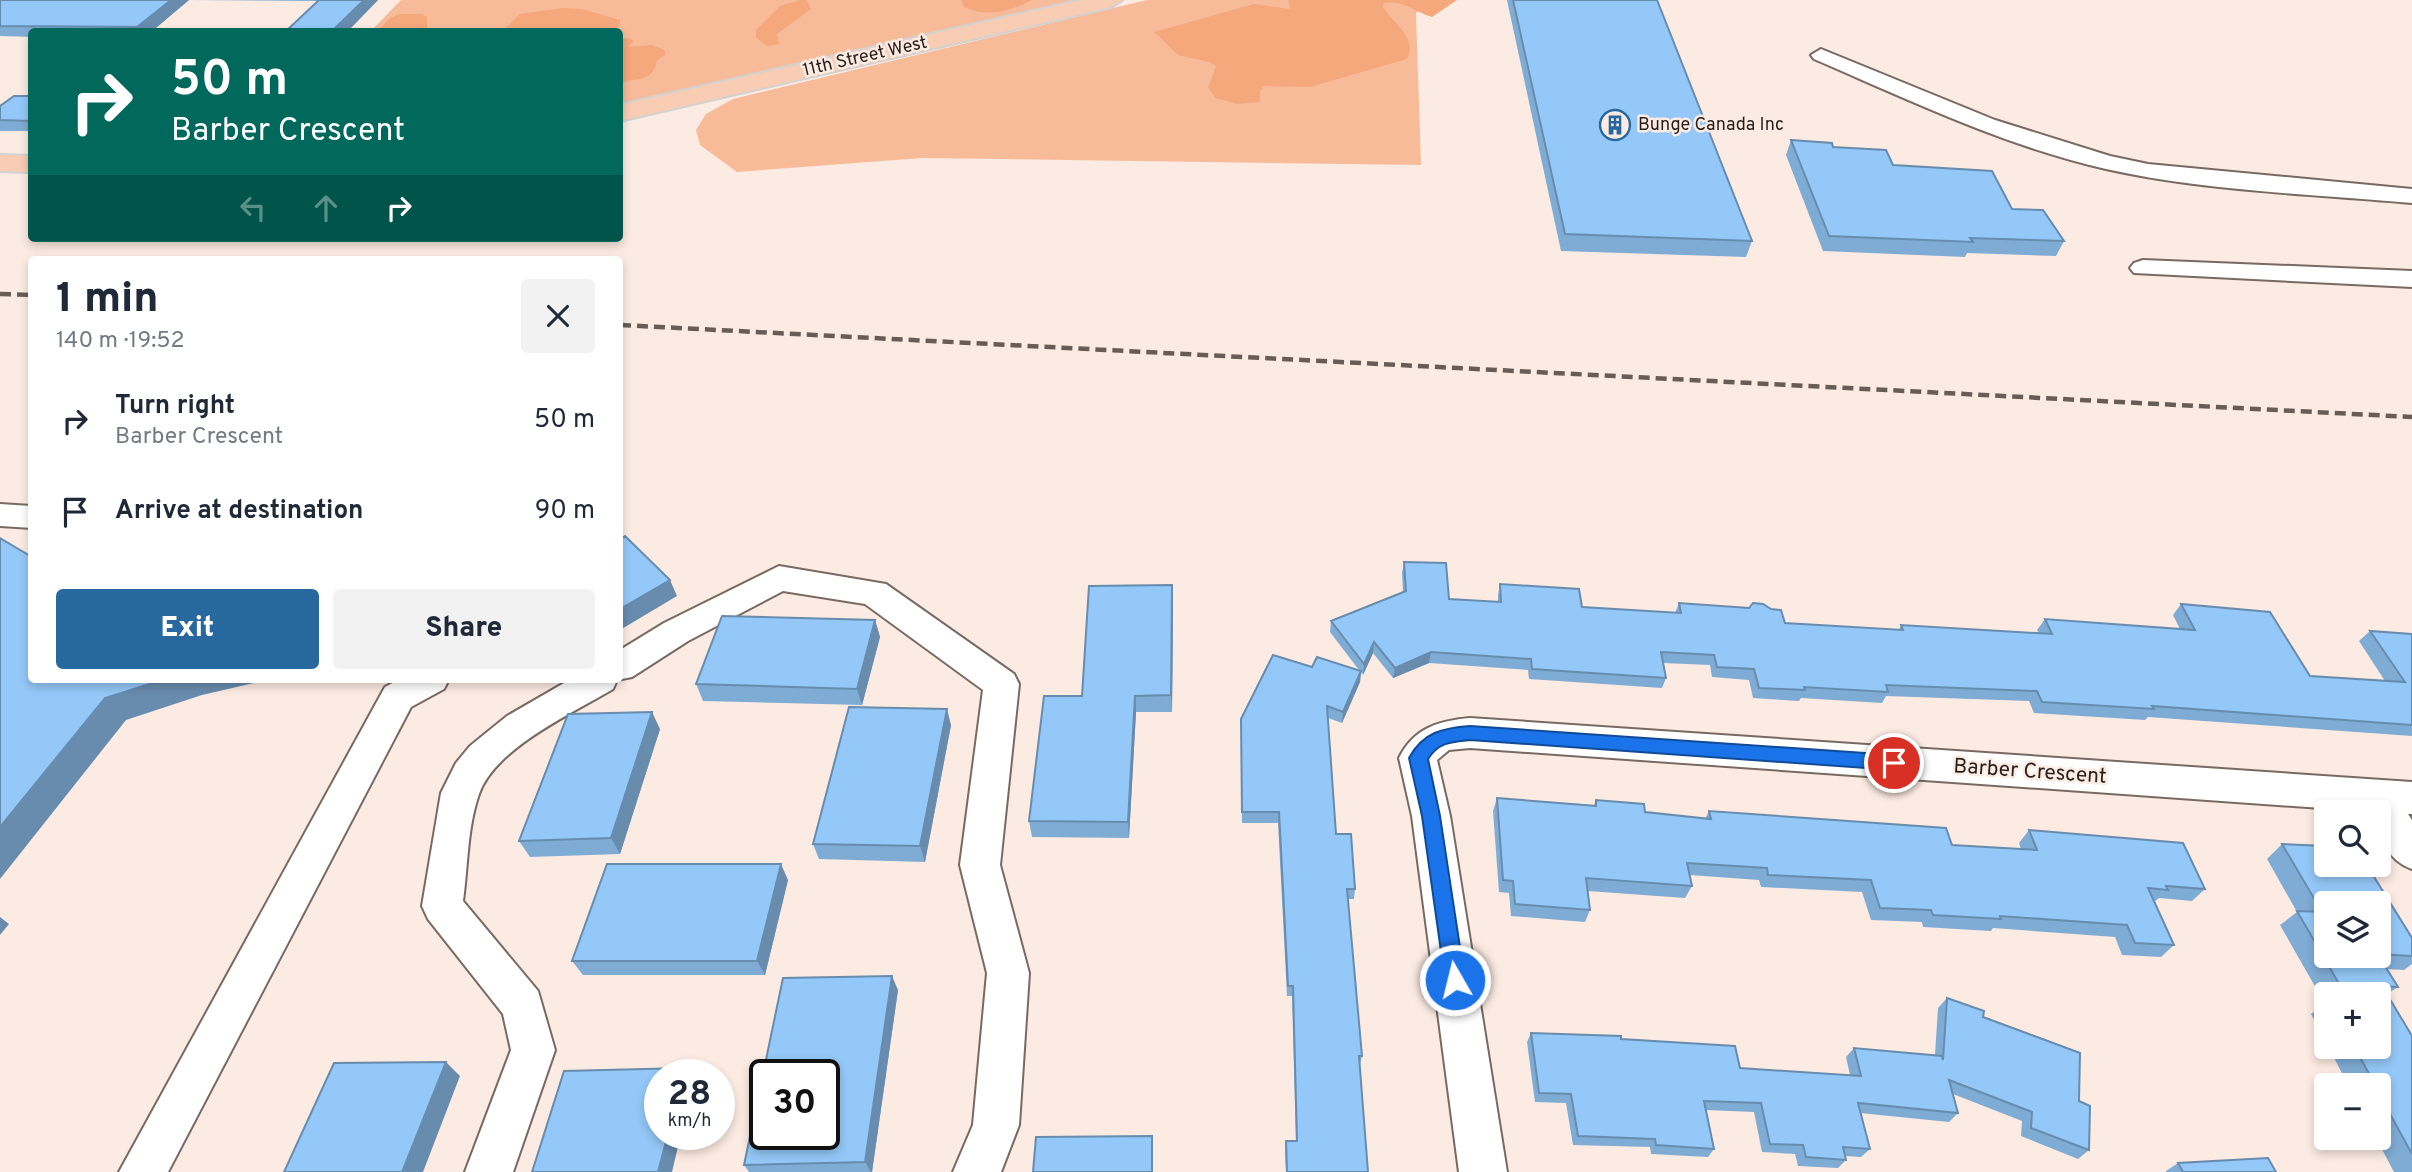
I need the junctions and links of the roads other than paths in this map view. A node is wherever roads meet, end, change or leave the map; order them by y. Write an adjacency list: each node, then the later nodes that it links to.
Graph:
1 (1111, 0): 3 (main road, 11th Street West)
2 (1821, 55): 6 (street)
3 (623, 112)
4 (0, 163): 5 (main road)
5 (28, 164)
6 (2412, 196)
7 (2143, 268): 8 (street)
8 (2412, 279)
9 (0, 515): 10 (street)
10 (28, 517)
11 (623, 665): 18 (street)
12 (424, 683): 16 (street)
13 (593, 683): 17 (street)
14 (2393, 797): 15 (street, Barber Crescent); 19 (street, Barber Crescent)
15 (2412, 852)
16 (143, 1172)
17 (489, 1172)
18 (977, 1172)
19 (1483, 1172)

